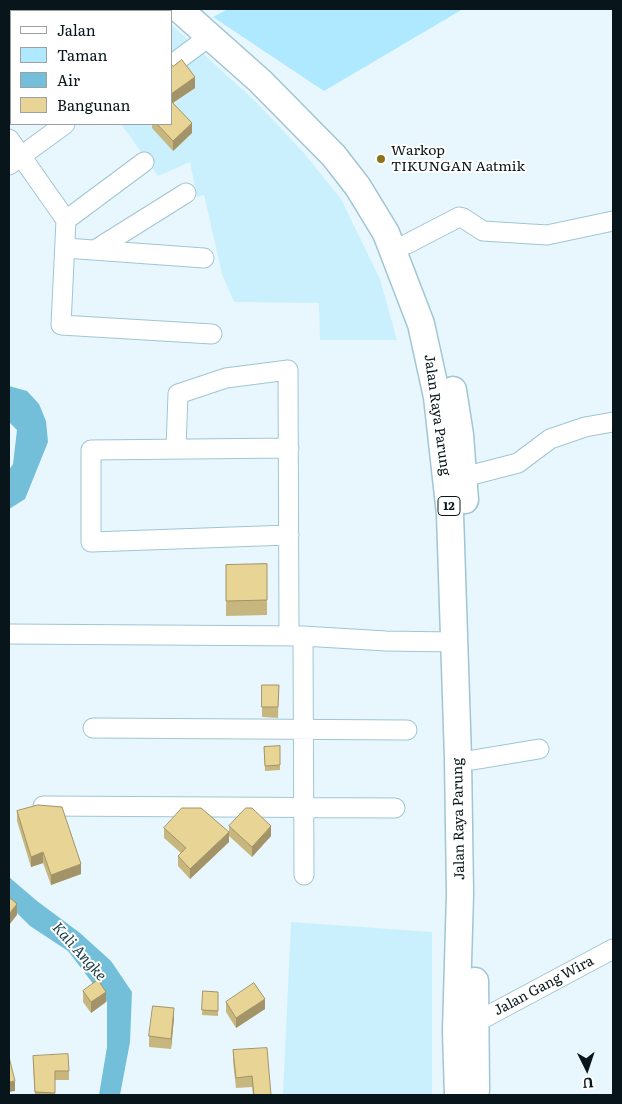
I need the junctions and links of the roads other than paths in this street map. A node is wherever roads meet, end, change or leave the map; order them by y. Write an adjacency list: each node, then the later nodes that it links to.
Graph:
1 (179, 9): 3 (highway, Jalan Raya Parung / 12)
2 (201, 9): 12 (highway, Jalan Raya Parung / 12)
3 (210, 36): 4 (street); 18 (highway, Jalan Raya Parung / 12)
4 (172, 64)
5 (64, 125): 7 (street)
6 (9, 140): 7 (street)
7 (15, 161): 10 (street)
8 (144, 162): 10 (street)
9 (186, 193): 14 (street)
10 (66, 220): 13 (street)
11 (613, 221): 12 (street)
12 (407, 244): 18 (highway, Jalan Raya Parung / 12)
13 (64, 248): 14 (street); 16 (street)
14 (95, 250): 15 (street)
15 (204, 258)
16 (212, 334)
17 (613, 422): 21 (street)
18 (451, 438): 21 (highway, Jalan Raya Parung / 12); 25 (highway, Jalan Raya Parung / 12)
19 (176, 448): 20 (street); 20 (street); 22 (street)
20 (289, 448): 22 (street)
21 (464, 478): 30 (highway, Jalan Raya Parung / 12)
22 (289, 535): 24 (street)
23 (9, 634): 24 (street)
24 (296, 636): 25 (street); 27 (street)
25 (454, 642): 36 (highway, Jalan Raya Parung / 12)
26 (93, 728): 27 (street)
27 (304, 729): 28 (street); 32 (street)
28 (407, 730)
29 (539, 749): 30 (street)
30 (473, 760): 36 (highway, Jalan Raya Parung / 12)
31 (43, 806): 32 (street)
32 (304, 807): 33 (street); 34 (street)
33 (395, 808)
34 (304, 875)
35 (613, 949): 36 (street, Jalan Gang Wira)
36 (466, 1027): 37 (highway, Jalan Raya Parung / 12); 38 (highway, Jalan Raya Parung / 12)
37 (458, 1095)
38 (476, 1095)

